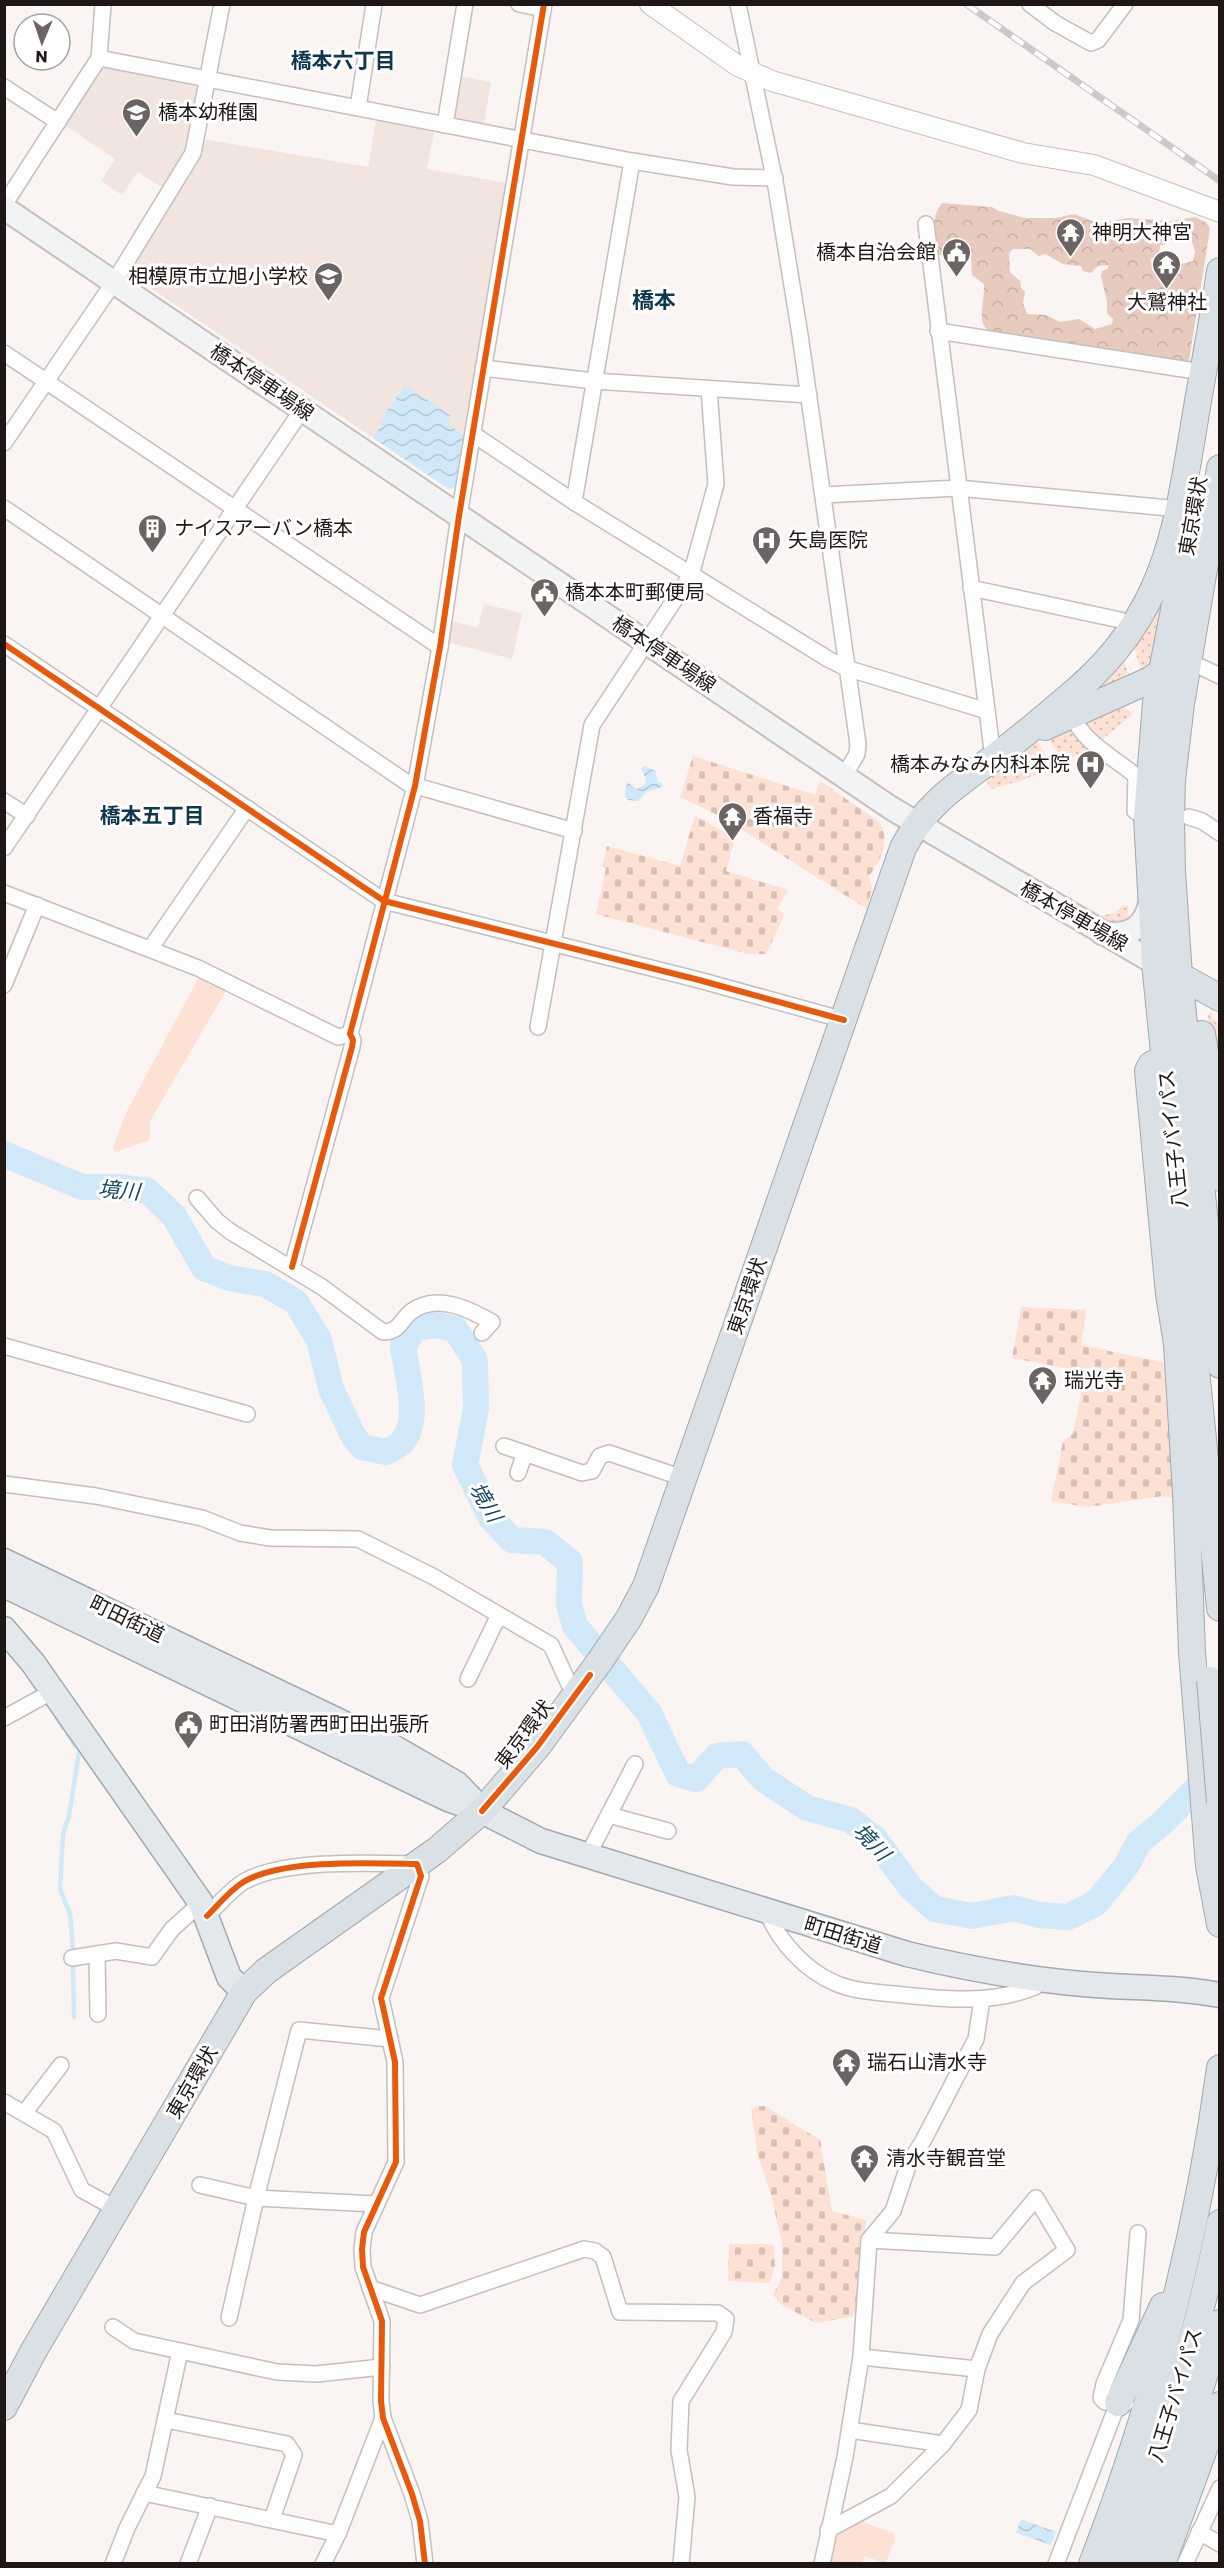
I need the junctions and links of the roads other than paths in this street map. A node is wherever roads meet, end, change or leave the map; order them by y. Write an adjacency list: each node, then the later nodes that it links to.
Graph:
1 (103, 4): 11 (street)
2 (222, 4): 13 (street)
3 (374, 4): 15 (street)
4 (465, 4): 17 (street)
5 (519, 4): 10 (street)
6 (650, 4): 12 (street)
7 (738, 4): 12 (street)
8 (1030, 4): 9 (street)
9 (1125, 4)
10 (544, 7): 18 (street)
11 (99, 58): 13 (street); 16 (street)
12 (753, 73): 20 (street); 22 (street)
13 (207, 80): 15 (street); 24 (street)
14 (4, 87): 16 (street)
15 (358, 108): 17 (street)
16 (58, 122): 21 (street)
17 (445, 124): 18 (street)
18 (522, 139): 19 (street); 29 (street)
19 (632, 161): 20 (street); 31 (street)
20 (775, 178): 33 (street)
21 (4, 207): 24 (main road, 橋本停車場線)
22 (1220, 212)
23 (926, 224): 26 (street)
24 (114, 282): 30 (street); 34 (main road, 橋本停車場線)
25 (1219, 282): 28 (highway)
26 (938, 331): 28 (street); 38 (street)
27 (4, 353): 30 (street)
28 (1211, 366): 37 (highway, 東京環状); 43 (highway)
29 (483, 369): 31 (street); 35 (street)
30 (46, 381): 36 (street); 42 (street)
31 (594, 381): 32 (street); 40 (street)
32 (708, 389): 33 (street); 46 (street)
33 (809, 395): 39 (street)
34 (302, 410): 42 (street); 44 (main road, 橋本停車場線)
35 (473, 434): 40 (street); 44 (street)
36 (4, 443)
37 (1212, 477): 54 (highway, 東京環状); 55 (highway, 東京環状)
38 (958, 488): 39 (street); 43 (street); 47 (street)
39 (823, 495): 53 (street)
40 (574, 502): 46 (street)
41 (4, 508): 48 (street)
42 (235, 508): 48 (street); 52 (street)
43 (1179, 509): 49 (highway)
44 (459, 516): 50 (main road, 橋本停車場線); 52 (street)
45 (1220, 556): 54 (highway)
46 (692, 576): 50 (street); 53 (street)
47 (971, 588): 49 (street); 57 (street)
48 (162, 615): 56 (street); 61 (street)
49 (1133, 627): 59 (highway)
50 (647, 643): 60 (main road, 橋本停車場線); 68 (street)
51 (4, 644): 56 (street)
52 (440, 647): 61 (street)
53 (846, 668): 57 (street); 60 (street)
54 (1203, 669): 66 (highway); 79 (highway, 八王子バイパス)
55 (1163, 671): 58 (highway); 65 (highway, 八王子バイパス)
56 (99, 708): 63 (street); 64 (street)
57 (987, 711): 59 (street)
58 (1072, 715): 59 (highway); 65 (street)
59 (1003, 751): 67 (highway, 東京環状)
60 (844, 776): 67 (main road, 橋本停車場線)
61 (415, 786): 68 (street); 73 (street)
62 (4, 801): 64 (street)
63 (247, 808): 73 (street); 77 (street)
64 (27, 816): 70 (street)
65 (1147, 817): 72 (highway, 八王子バイパス)
66 (1189, 817): 69 (street); 79 (highway)
67 (916, 824): 75 (main road, 橋本停車場線); 82 (highway, 東京環状)
68 (574, 831): 76 (street)
69 (1220, 833)
70 (4, 848)
71 (4, 893): 74 (street)
72 (1151, 900): 75 (main road); 78 (highway, 八王子バイパス)
73 (384, 901): 76 (street); 84 (street)
74 (37, 905): 77 (street); 80 (street)
75 (1101, 932): 78 (main road, 橋本停車場線)
76 (552, 944): 82 (street); 83 (street)
77 (150, 949): 84 (street)
78 (1155, 963): 79 (highway); 85 (highway, 八王子バイパス)
79 (1188, 981): 81 (highway); 86 (highway); 91 (highway, 八王子バイパス)
80 (4, 985)
81 (1220, 998)
82 (844, 1020): 100 (highway, 東京環状)
83 (538, 1028)
84 (350, 1034): 90 (street)
85 (1165, 1058): 95 (highway, 八王子バイパス); 113 (highway)
86 (1206, 1062): 87 (highway); 88 (highway); 91 (highway)
87 (1220, 1087)
88 (1220, 1178)
89 (197, 1198): 90 (street)
90 (291, 1267): 92 (street)
91 (1211, 1281): 94 (highway, 八王子バイパス)
92 (482, 1333)
93 (4, 1346): 96 (street)
94 (1220, 1365)
95 (1201, 1407): 105 (highway, 八王子バイパス); 115 (highway, bridge)
96 (247, 1414)
97 (504, 1446): 98 (street)
98 (525, 1453): 99 (street); 100 (street)
99 (518, 1473)
100 (684, 1478): 111 (highway, 東京環状)
101 (4, 1484): 106 (street)
102 (4, 1561): 103 (main road, 町田街道)
103 (36, 1576): 104 (main road); 109 (main road, 町田街道)
104 (8, 1590): 109 (main road, 町田街道)
105 (1220, 1608)
106 (500, 1615): 108 (street); 111 (street)
107 (4, 1629): 110 (main road)
108 (468, 1679)
109 (245, 1689): 116 (main road, 町田街道)
110 (51, 1690): 112 (street); 121 (main road)
111 (574, 1695): 116 (highway, 東京環状)
112 (4, 1718)
113 (1205, 1726): 115 (highway)
114 (635, 1764): 117 (street)
115 (1213, 1807): 123 (highway)
116 (482, 1811): 119 (main road, 町田街道); 120 (highway, 東京環状)
117 (609, 1815): 118 (street); 119 (street)
118 (668, 1831)
119 (588, 1855): 122 (main road, 町田街道)
120 (417, 1864): 121 (street); 127 (highway, 東京環状); 131 (street)
121 (204, 1909): 124 (street); 127 (main road)
122 (767, 1911): 126 (main road, 町田街道); 129 (street)
123 (1220, 1924)
124 (97, 1954): 125 (street); 130 (street)
125 (72, 1958)
126 (1037, 1977): 128 (main road, 町田街道); 129 (street)
127 (244, 1992): 139 (highway, 東京環状)
128 (1220, 1995)
129 (982, 1999): 142 (street)
130 (98, 2014)
131 (390, 2038): 137 (street); 138 (street)
132 (61, 2065): 135 (street)
133 (1220, 2068): 143 (highway)
134 (4, 2102): 135 (street)
135 (25, 2112): 139 (street)
136 (200, 2184): 137 (street)
137 (256, 2198): 138 (street); 145 (street)
138 (376, 2204): 144 (street)
139 (117, 2209): 152 (highway, 東京環状)
140 (1138, 2232): 153 (street)
141 (1218, 2233): 175 (highway, 八王子バイパス)
142 (869, 2240): 149 (street); 151 (street)
143 (1178, 2286): 153 (highway); 174 (highway)
144 (370, 2288): 150 (street); 171 (street)
145 (229, 2318)
146 (1220, 2323): 176 (highway, 八王子バイパス)
147 (113, 2327): 148 (street)
148 (180, 2351): 150 (street); 156 (street)
149 (861, 2357): 151 (street); 157 (street)
150 (382, 2367): 155 (street)
151 (977, 2369): 158 (street)
152 (7, 2396)
153 (1128, 2403): 173 (street)
154 (1220, 2404): 177 (highway)
155 (383, 2418): 165 (street); 170 (street)
156 (166, 2420): 160 (street); 162 (street)
157 (850, 2430): 158 (street); 163 (street)
158 (943, 2444): 163 (street)
159 (1220, 2488): 164 (street)
160 (144, 2493): 161 (street); 167 (street)
161 (210, 2506): 162 (street); 168 (street)
162 (272, 2519): 165 (street)
163 (828, 2530): 172 (street)
164 (1199, 2532): 166 (street); 178 (street)
165 (338, 2534): 169 (street)
166 (1220, 2544)
167 (113, 2564)
168 (188, 2564)
169 (323, 2564)
170 (425, 2564)
171 (681, 2564)
172 (822, 2564)
173 (1056, 2564)
174 (1092, 2564)
175 (1116, 2564)
176 (1139, 2564)
177 (1162, 2564)
178 (1185, 2564)

